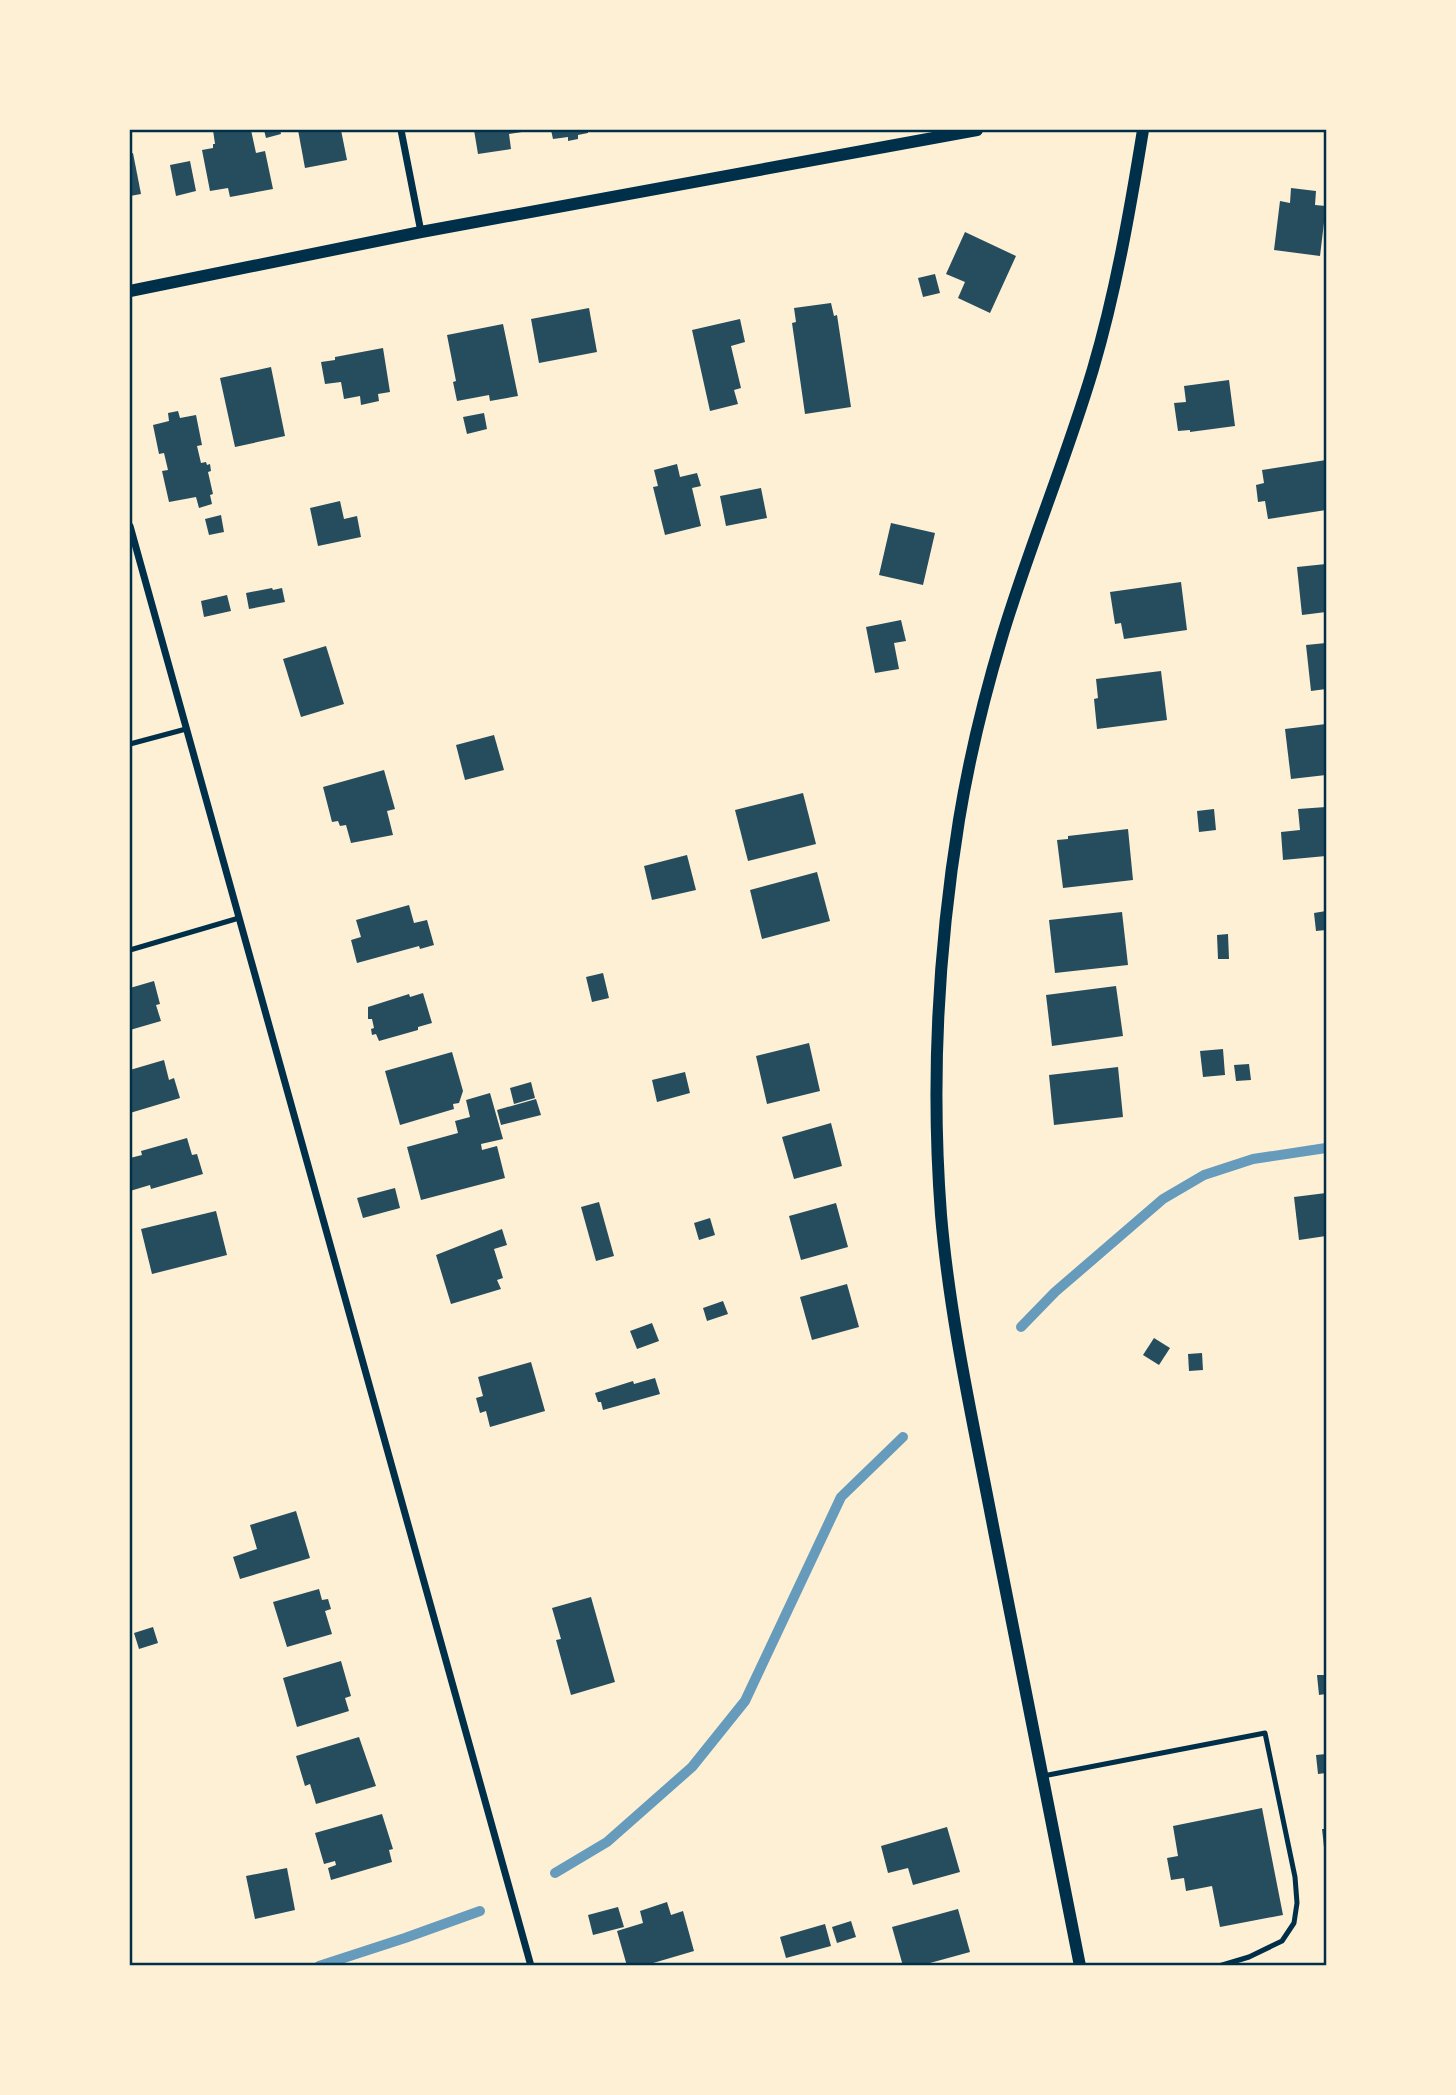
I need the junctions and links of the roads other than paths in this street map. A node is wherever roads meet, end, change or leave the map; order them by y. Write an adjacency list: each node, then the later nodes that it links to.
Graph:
1 (401, 130): 4 (street)
2 (977, 130): 4 (street)
3 (1143, 130): 11 (street)
4 (421, 232): 5 (street)
5 (130, 291)
6 (130, 526): 7 (street)
7 (186, 729): 8 (lane); 9 (street)
8 (130, 744)
9 (239, 918): 10 (lane); 12 (street)
10 (130, 950)
11 (1043, 1776): 13 (street); 14 (lane)
12 (531, 1965)
13 (1080, 1965)
14 (1219, 1965)

